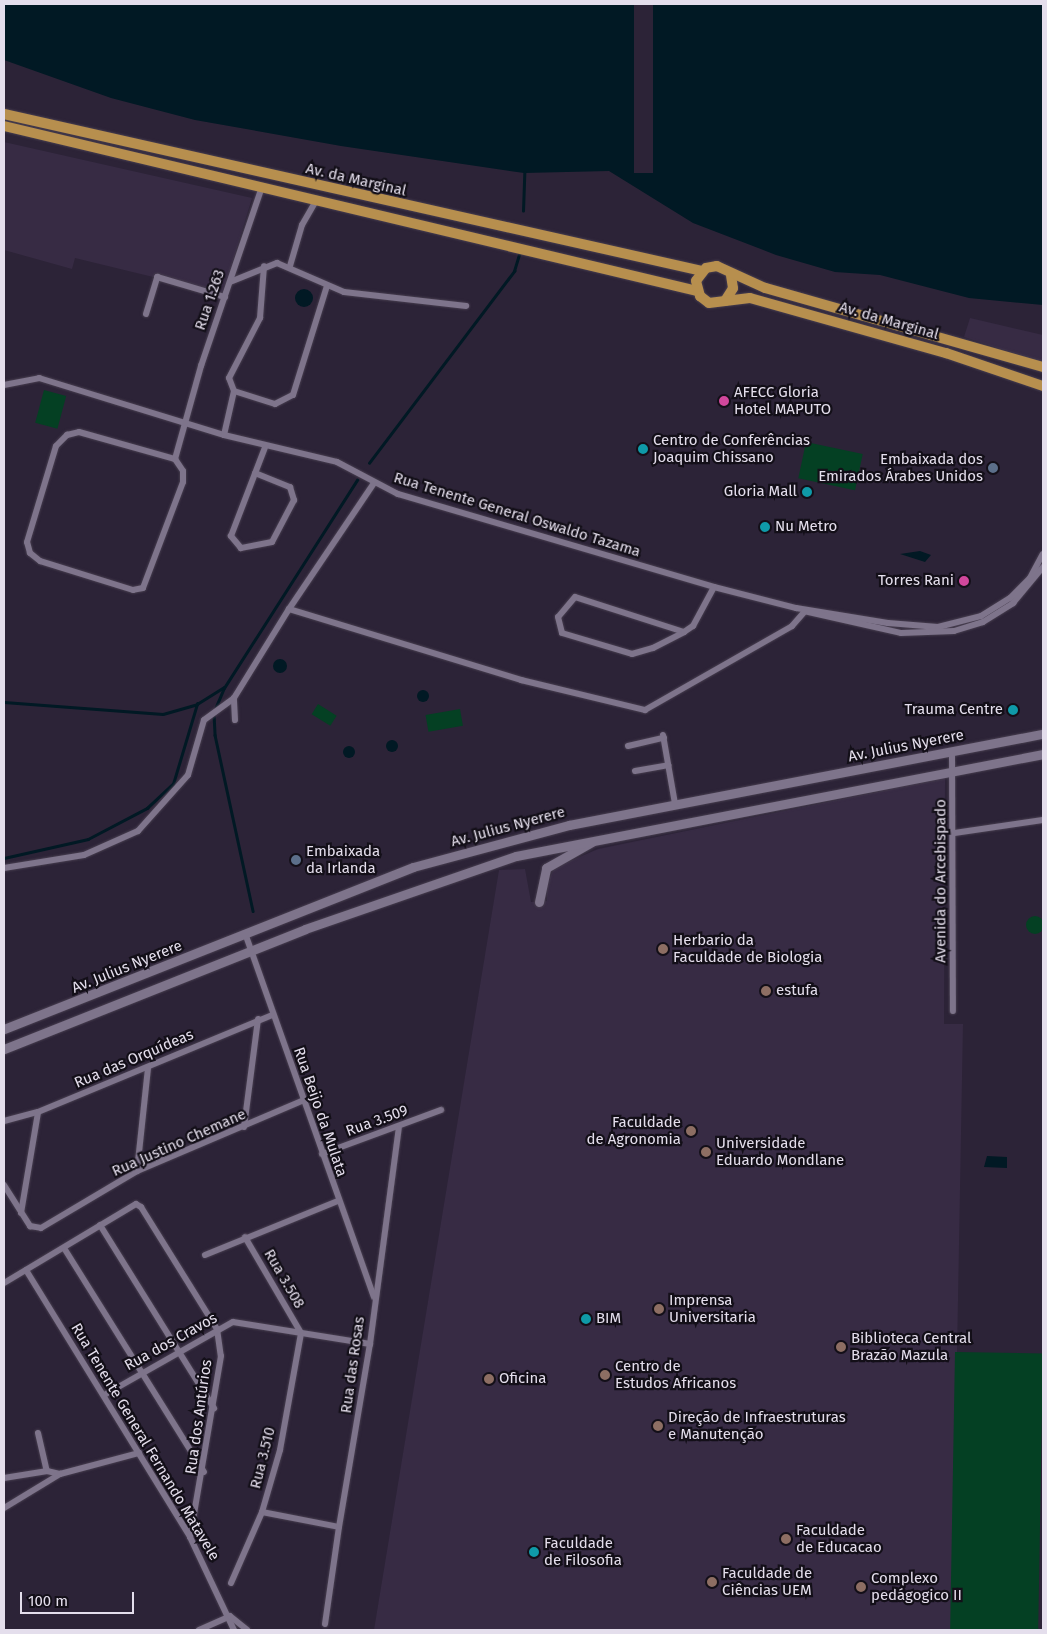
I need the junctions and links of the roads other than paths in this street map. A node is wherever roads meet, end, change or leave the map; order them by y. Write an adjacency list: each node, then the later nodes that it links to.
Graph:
1 (4, 114): 7 (main road, Av. da Marginal)
2 (4, 126): 3 (main road, Av. da Marginal)
3 (262, 186): 4 (main road, Av. da Marginal); 9 (street, Rua 1.263)
4 (317, 200): 6 (street); 11 (main road, Av. da Marginal)
5 (264, 266): 6 (street); 9 (street); 19 (street)
6 (290, 266): 10 (street)
7 (702, 271): 8 (main road, Av. da Marginal); 11 (main road)
8 (732, 276): 13 (main road); 16 (main road, Av. da Marginal)
9 (230, 282): 12 (street, Rua 1.263)
10 (327, 286): 14 (street); 19 (street)
11 (697, 291): 13 (main road, Av. da Marginal)
12 (225, 297): 15 (street); 20 (street, Rua 1.263)
13 (722, 302): 18 (main road, Av. da Marginal)
14 (466, 306)
15 (146, 314)
16 (1043, 367)
17 (4, 385): 20 (street, Rua Tenente General Oswaldo Tazama)
18 (1043, 386)
19 (234, 391): 21 (street)
20 (187, 423): 21 (street, Rua Tenente General Oswaldo Tazama); 23 (street, Rua 1.263)
21 (224, 435): 22 (street, Rua Tenente General Oswaldo Tazama)
22 (266, 445): 24 (street); 25 (street, Rua Tenente General Oswaldo Tazama)
23 (175, 459): 23 (street)
24 (255, 473): 24 (street)
25 (374, 483): 28 (street, Rua Tenente General Oswaldo Tazama); 29 (street)
26 (1043, 554): 30 (street, Rua Tenente General Oswaldo Tazama)
27 (1043, 567): 32 (street, Rua Tenente General Oswaldo Tazama)
28 (714, 586): 30 (street, Rua Tenente General Oswaldo Tazama); 34 (street)
29 (297, 598): 31 (street); 33 (street)
30 (796, 608): 32 (street, Rua Tenente General Oswaldo Tazama)
31 (290, 609): 33 (street); 35 (street)
32 (804, 612): 33 (street)
33 (308, 616)
34 (684, 632): 34 (street)
35 (234, 698): 36 (street); 48 (street)
36 (235, 720)
37 (1043, 734): 39 (main road, Av. Julius Nyerere)
38 (628, 746): 41 (street)
39 (952, 752): 43 (street, Avenida do Arcebispado); 44 (main road, Av. Julius Nyerere)
40 (1043, 754): 43 (main road, Av. Julius Nyerere)
41 (668, 764): 42 (street); 44 (street)
42 (635, 771)
43 (953, 773): 46 (street, Avenida do Arcebispado); 47 (main road, Av. Julius Nyerere)
44 (675, 804): 50 (main road, Av. Julius Nyerere)
45 (1043, 820): 46 (street)
46 (954, 832): 52 (street, Avenida do Arcebispado)
47 (594, 840): 49 (main road); 51 (main road, Av. Julius Nyerere)
48 (4, 868)
49 (539, 902)
50 (244, 933): 51 (street, Rua Beijo da Mulata); 55 (main road, Av. Julius Nyerere)
51 (250, 954): 53 (street, Rua Beijo da Mulata); 56 (main road, Av. Julius Nyerere)
52 (953, 1011)
53 (272, 1015): 54 (street, Rua das Orquídeas); 58 (street, Rua Beijo da Mulata)
54 (258, 1019): 57 (street, Rua das Orquídeas); 62 (street)
55 (4, 1030)
56 (4, 1049)
57 (148, 1068): 60 (street, Rua das Orquídeas); 65 (street)
58 (304, 1100): 62 (street, Rua Justino Chemane); 64 (street, Rua Beijo da Mulata)
59 (441, 1110): 63 (street, Rua 3.509)
60 (38, 1112): 61 (street, Rua das Orquídeas); 68 (street)
61 (4, 1121)
62 (244, 1127): 65 (street, Rua Justino Chemane)
63 (398, 1128): 64 (street, Rua 3.509); 75 (street, Rua das Rosas)
64 (322, 1154): 67 (street, Rua Beijo da Mulata)
65 (137, 1172): 68 (street, Rua Justino Chemane)
66 (4, 1185): 68 (street, Rua Justino Chemane)
67 (338, 1201): 70 (street); 75 (street, Rua Beijo da Mulata)
68 (21, 1213)
69 (100, 1225): 71 (street); 76 (street, Rua dos Antúrios); 79 (street)
70 (245, 1237): 72 (street); 77 (street, Rua 3.508)
71 (64, 1248): 73 (street); 80 (street)
72 (205, 1255)
73 (26, 1270): 74 (street); 81 (street, Rua Tenente General Fernando Matavele)
74 (4, 1283)
75 (374, 1299): 78 (street, Rua das Rosas)
76 (217, 1329): 77 (street, Rua dos Cravos); 79 (street, Rua dos Cravos); 82 (street, Rua dos Antúrios)
77 (301, 1334): 78 (street, Rua dos Cravos); 90 (street, Rua 3.510)
78 (370, 1344): 91 (street, Rua das Rosas)
79 (178, 1351): 80 (street, Rua dos Cravos); 82 (street)
80 (141, 1372): 81 (street, Rua dos Cravos); 86 (street)
81 (106, 1394): 84 (street, Rua Tenente General Fernando Matavele)
82 (214, 1408): 86 (street, Rua dos Antúrios)
83 (38, 1433): 85 (street)
84 (139, 1453): 87 (street); 92 (street, Rua Tenente General Fernando Matavele)
85 (47, 1471): 87 (street); 88 (street)
86 (204, 1472): 92 (street, Rua dos Antúrios)
87 (60, 1474): 89 (street)
88 (4, 1478)
89 (4, 1508)
90 (262, 1512): 91 (street); 93 (street, Rua 3.510)
91 (339, 1527): 95 (street, Rua das Rosas)
92 (190, 1537): 94 (street, Rua Tenente General Fernando Matavele)
93 (232, 1583)
94 (230, 1616): 96 (street); 97 (street, Rua Tenente General Fernando Matavele); 98 (street)
95 (326, 1624)
96 (199, 1630)
97 (234, 1630)
98 (247, 1630)

